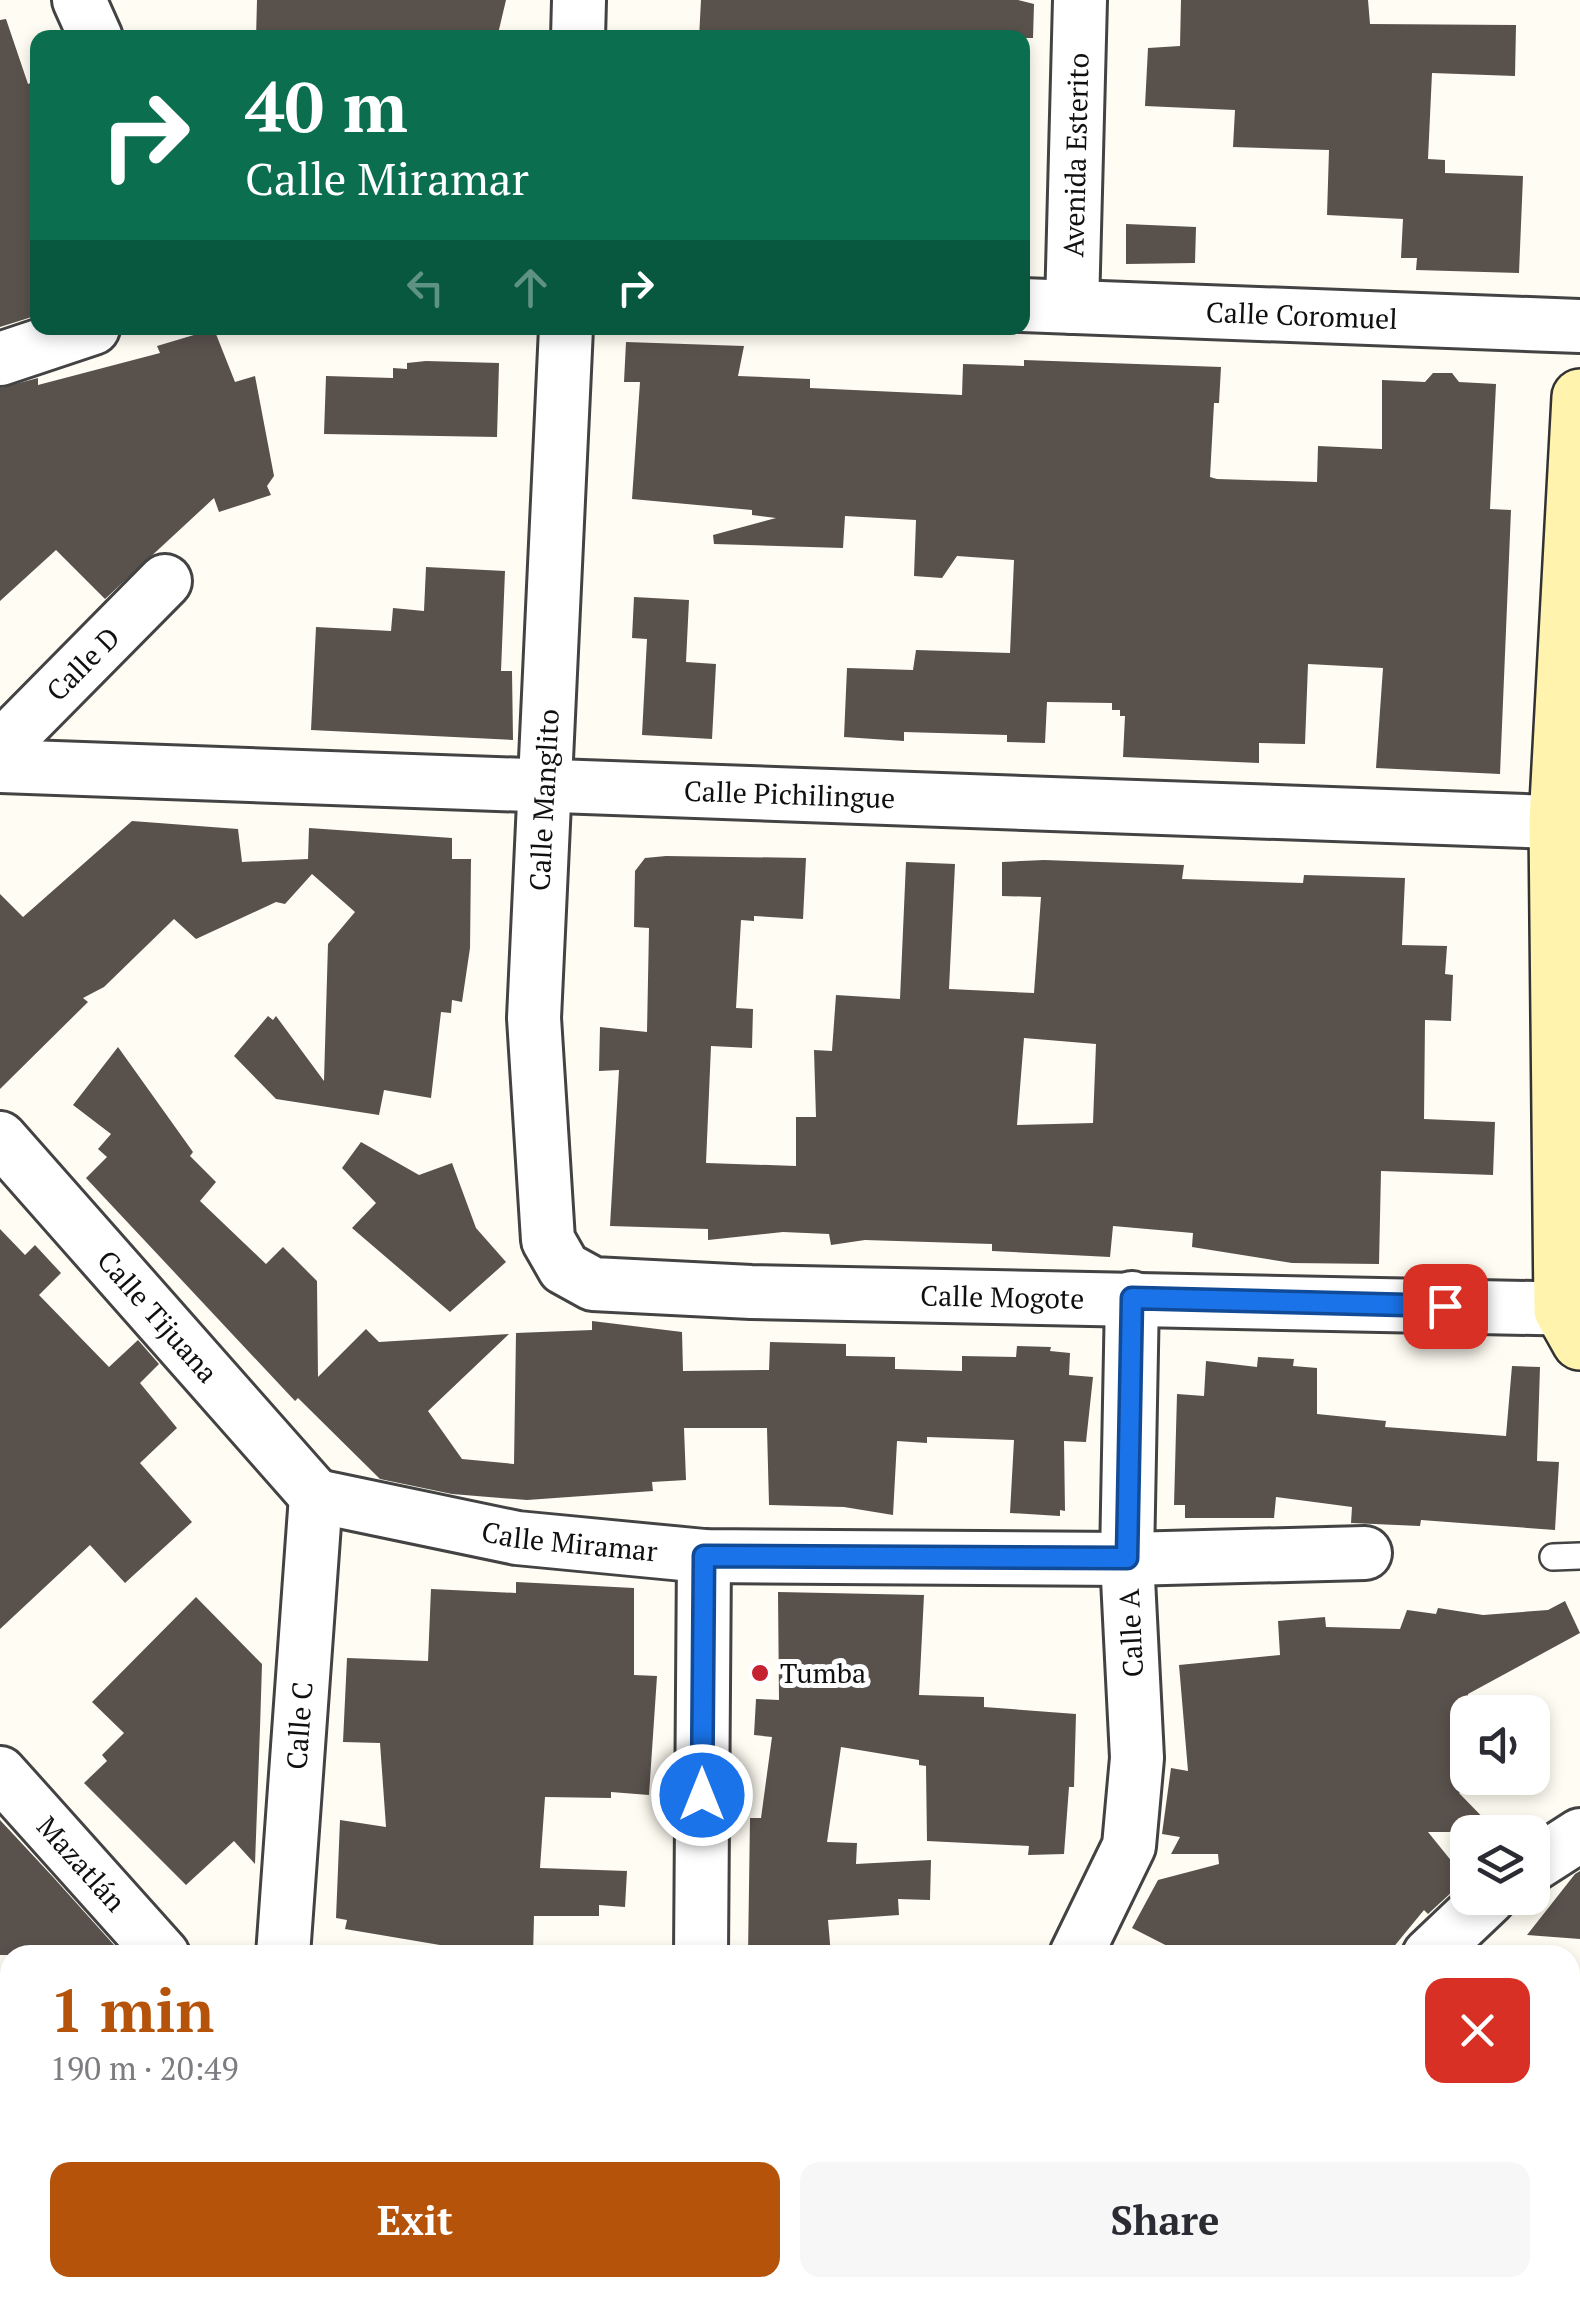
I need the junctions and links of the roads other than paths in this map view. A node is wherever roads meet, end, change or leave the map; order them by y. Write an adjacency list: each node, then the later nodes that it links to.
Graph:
1 (79, 0): 4 (street)
2 (579, 0): 5 (street)
3 (1080, 0): 6 (street, Avenida Esterito)
4 (92, 30)
5 (578, 30)
6 (1048, 306): 7 (street, Calle Coromuel)
7 (1580, 326)
8 (72, 335): 10 (street)
9 (566, 335): 15 (street, Calle Manglito)
10 (0, 359)
11 (1580, 397): 16 (street)
12 (165, 581): 13 (street, Calle D)
13 (0, 748)
14 (0, 766): 15 (street, Calle Pichilingue)
15 (544, 783): 16 (street, Calle Pichilingue); 18 (street, Calle Manglito)
16 (1568, 823): 20 (street)
17 (0, 1138): 21 (street, Calle Tijuana)
18 (564, 1268): 19 (street, Calle Mogote)
19 (1132, 1298): 20 (street, Calle Mogote); 26 (street, Calle A)
20 (1574, 1320)
21 (316, 1496): 23 (street, Calle Miramar); 32 (street, Calle C)
22 (1365, 1552): 26 (street, Calle Miramar)
23 (704, 1556): 26 (street, Calle Miramar); 33 (street)
24 (1580, 1556): 25 (lane)
25 (1554, 1557)
26 (1127, 1558): 34 (street, Calle A)
27 (0, 1773): 31 (street, Mazatlán)
28 (1580, 1836): 29 (street)
29 (1550, 1855)
30 (1471, 1915): 35 (street)
31 (154, 1945)
32 (283, 1945)
33 (701, 1945)
34 (1081, 1945)
35 (1440, 1945)

